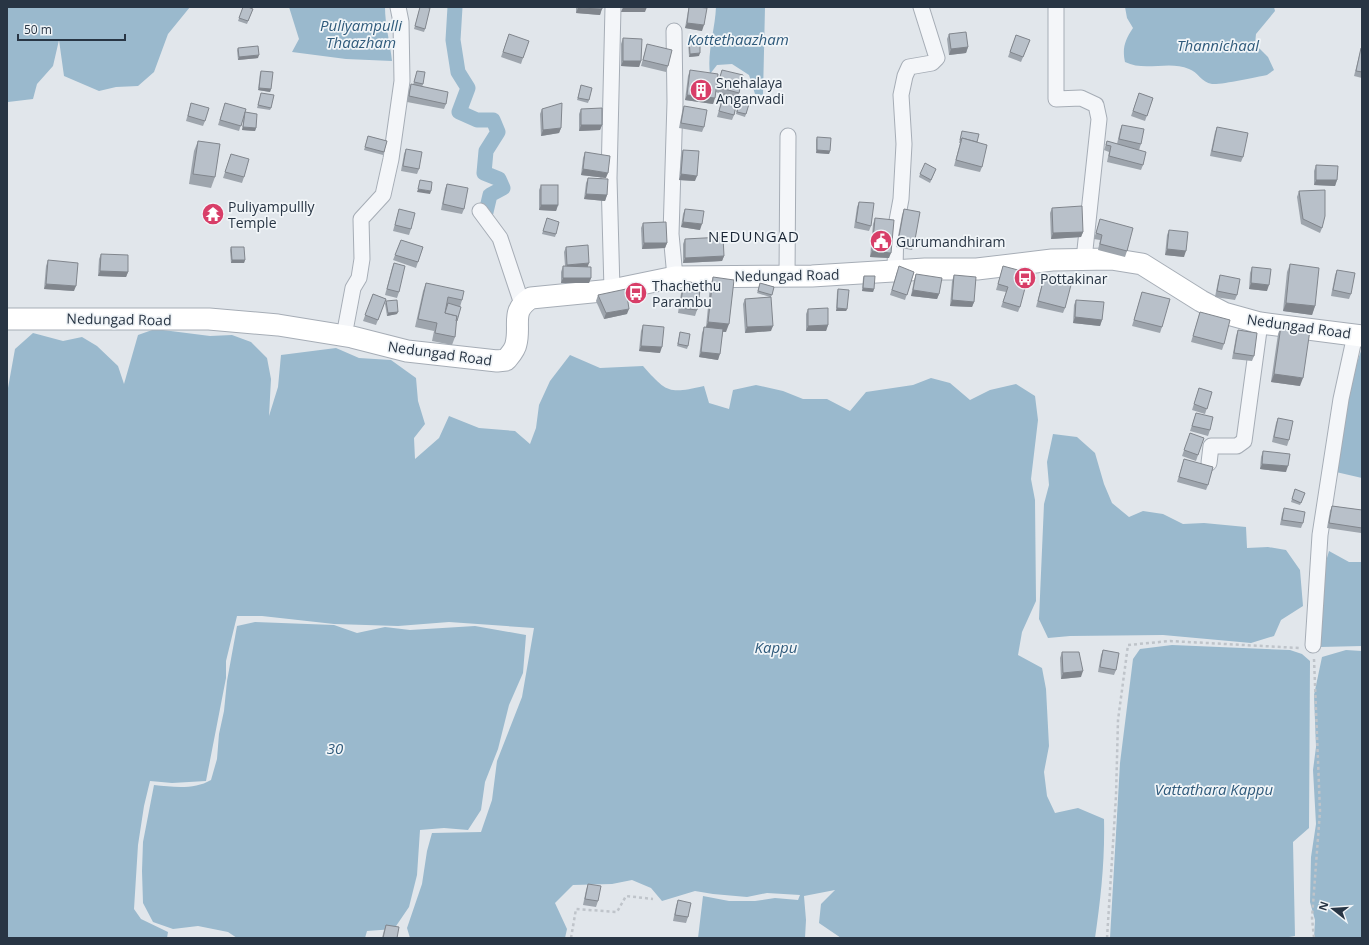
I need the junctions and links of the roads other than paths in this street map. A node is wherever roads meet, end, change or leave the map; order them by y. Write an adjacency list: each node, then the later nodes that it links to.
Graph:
1 (398, 7): 17 (street)
2 (612, 7): 12 (street)
3 (921, 7): 9 (street)
4 (1056, 7): 8 (street)
5 (674, 31): 11 (street)
6 (788, 136): 10 (street)
7 (480, 211): 13 (street)
8 (1084, 259): 9 (main road, Nedungad Road); 15 (main road, Nedungad Road)
9 (895, 270): 10 (main road, Nedungad Road)
10 (787, 276): 11 (main road, Nedungad Road)
11 (675, 277): 12 (main road, Nedungad Road)
12 (612, 290): 13 (main road, Nedungad Road)
13 (522, 304): 17 (main road, Nedungad Road)
14 (7, 319): 17 (main road, Nedungad Road)
15 (1260, 324): 16 (main road, Nedungad Road); 18 (street)
16 (1358, 335): 19 (street)
17 (344, 336)
18 (1209, 463)
19 (1313, 645)

